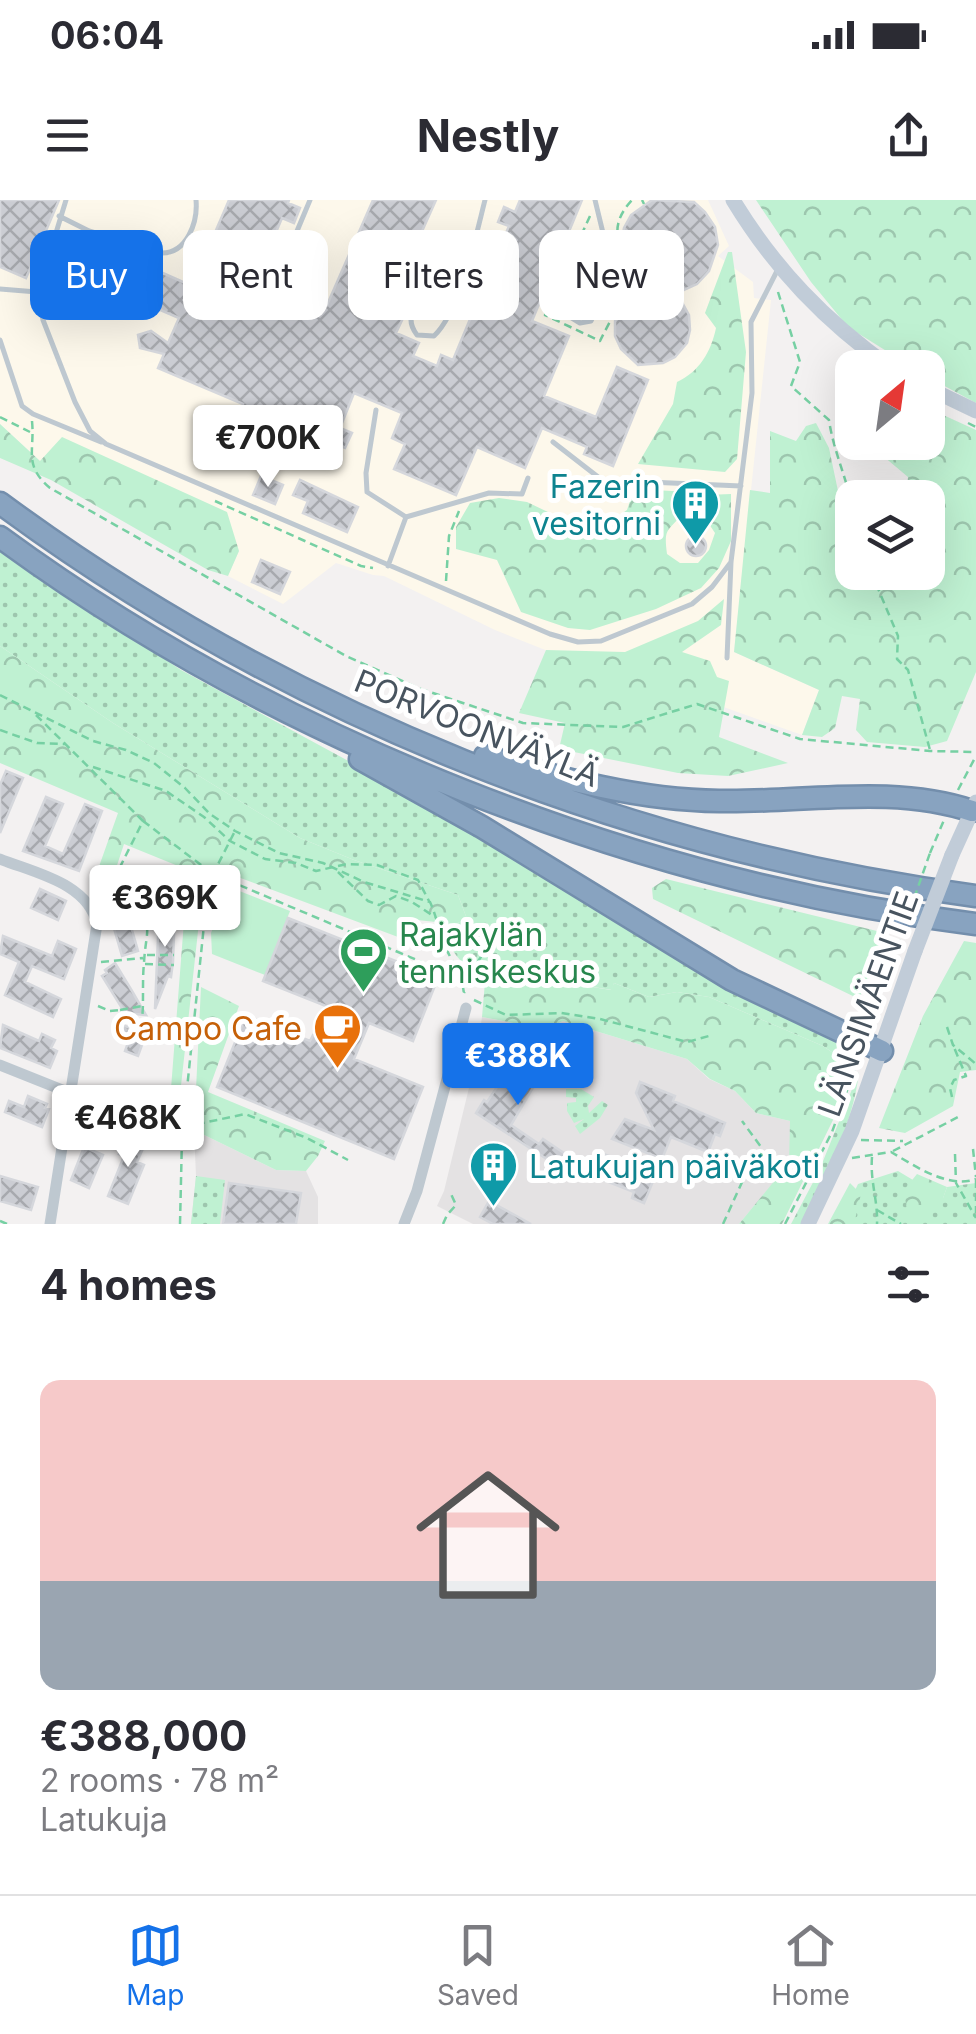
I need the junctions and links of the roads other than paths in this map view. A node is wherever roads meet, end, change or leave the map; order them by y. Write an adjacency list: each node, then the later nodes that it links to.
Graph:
1 (66, 200): 7 (lane)
2 (196, 200): 7 (lane)
3 (310, 200): 9 (lane)
4 (485, 200): 10 (lane)
5 (595, 200): 11 (lane)
6 (734, 200): 14 (main road)
7 (59, 216): 8 (lane)
8 (55, 230)
9 (297, 230)
10 (477, 230)
11 (601, 230)
12 (602, 236): 12 (lane)
13 (469, 262): 13 (lane)
14 (776, 273): 19 (main road); 26 (lane)
15 (0, 289): 16 (lane)
16 (30, 291)
17 (43, 320): 24 (lane)
18 (0, 340): 24 (lane)
19 (868, 350)
20 (945, 396): 22 (main road)
21 (376, 410): 28 (lane)
22 (976, 411)
23 (553, 442): 26 (lane)
24 (106, 444): 31 (lane)
25 (528, 478): 28 (lane)
26 (741, 486): 30 (lane)
27 (0, 503): 34 (highway, PORVOONVÄYLÄ)
28 (406, 517): 31 (lane)
29 (0, 536): 33 (highway, PORVOONVÄYLÄ)
30 (731, 562): 31 (lane); 32 (lane)
31 (388, 566)
32 (727, 658)
33 (276, 704): 38 (highway, PORVOONVÄYLÄ); 40 (highway)
34 (380, 725): 35 (highway); 37 (highway, PORVOONVÄYLÄ)
35 (974, 806): 40 (main road, LÄNSIMÄENTIE, bridge)
36 (0, 859): 42 (street)
37 (976, 896)
38 (976, 924)
39 (466, 1008): 45 (street)
40 (873, 1047): 46 (main road, LÄNSIMÄENTIE)
41 (0, 1065): 42 (street)
42 (71, 1095): 43 (street); 44 (street)
43 (140, 1122)
44 (50, 1224)
45 (404, 1224)
46 (808, 1224)

